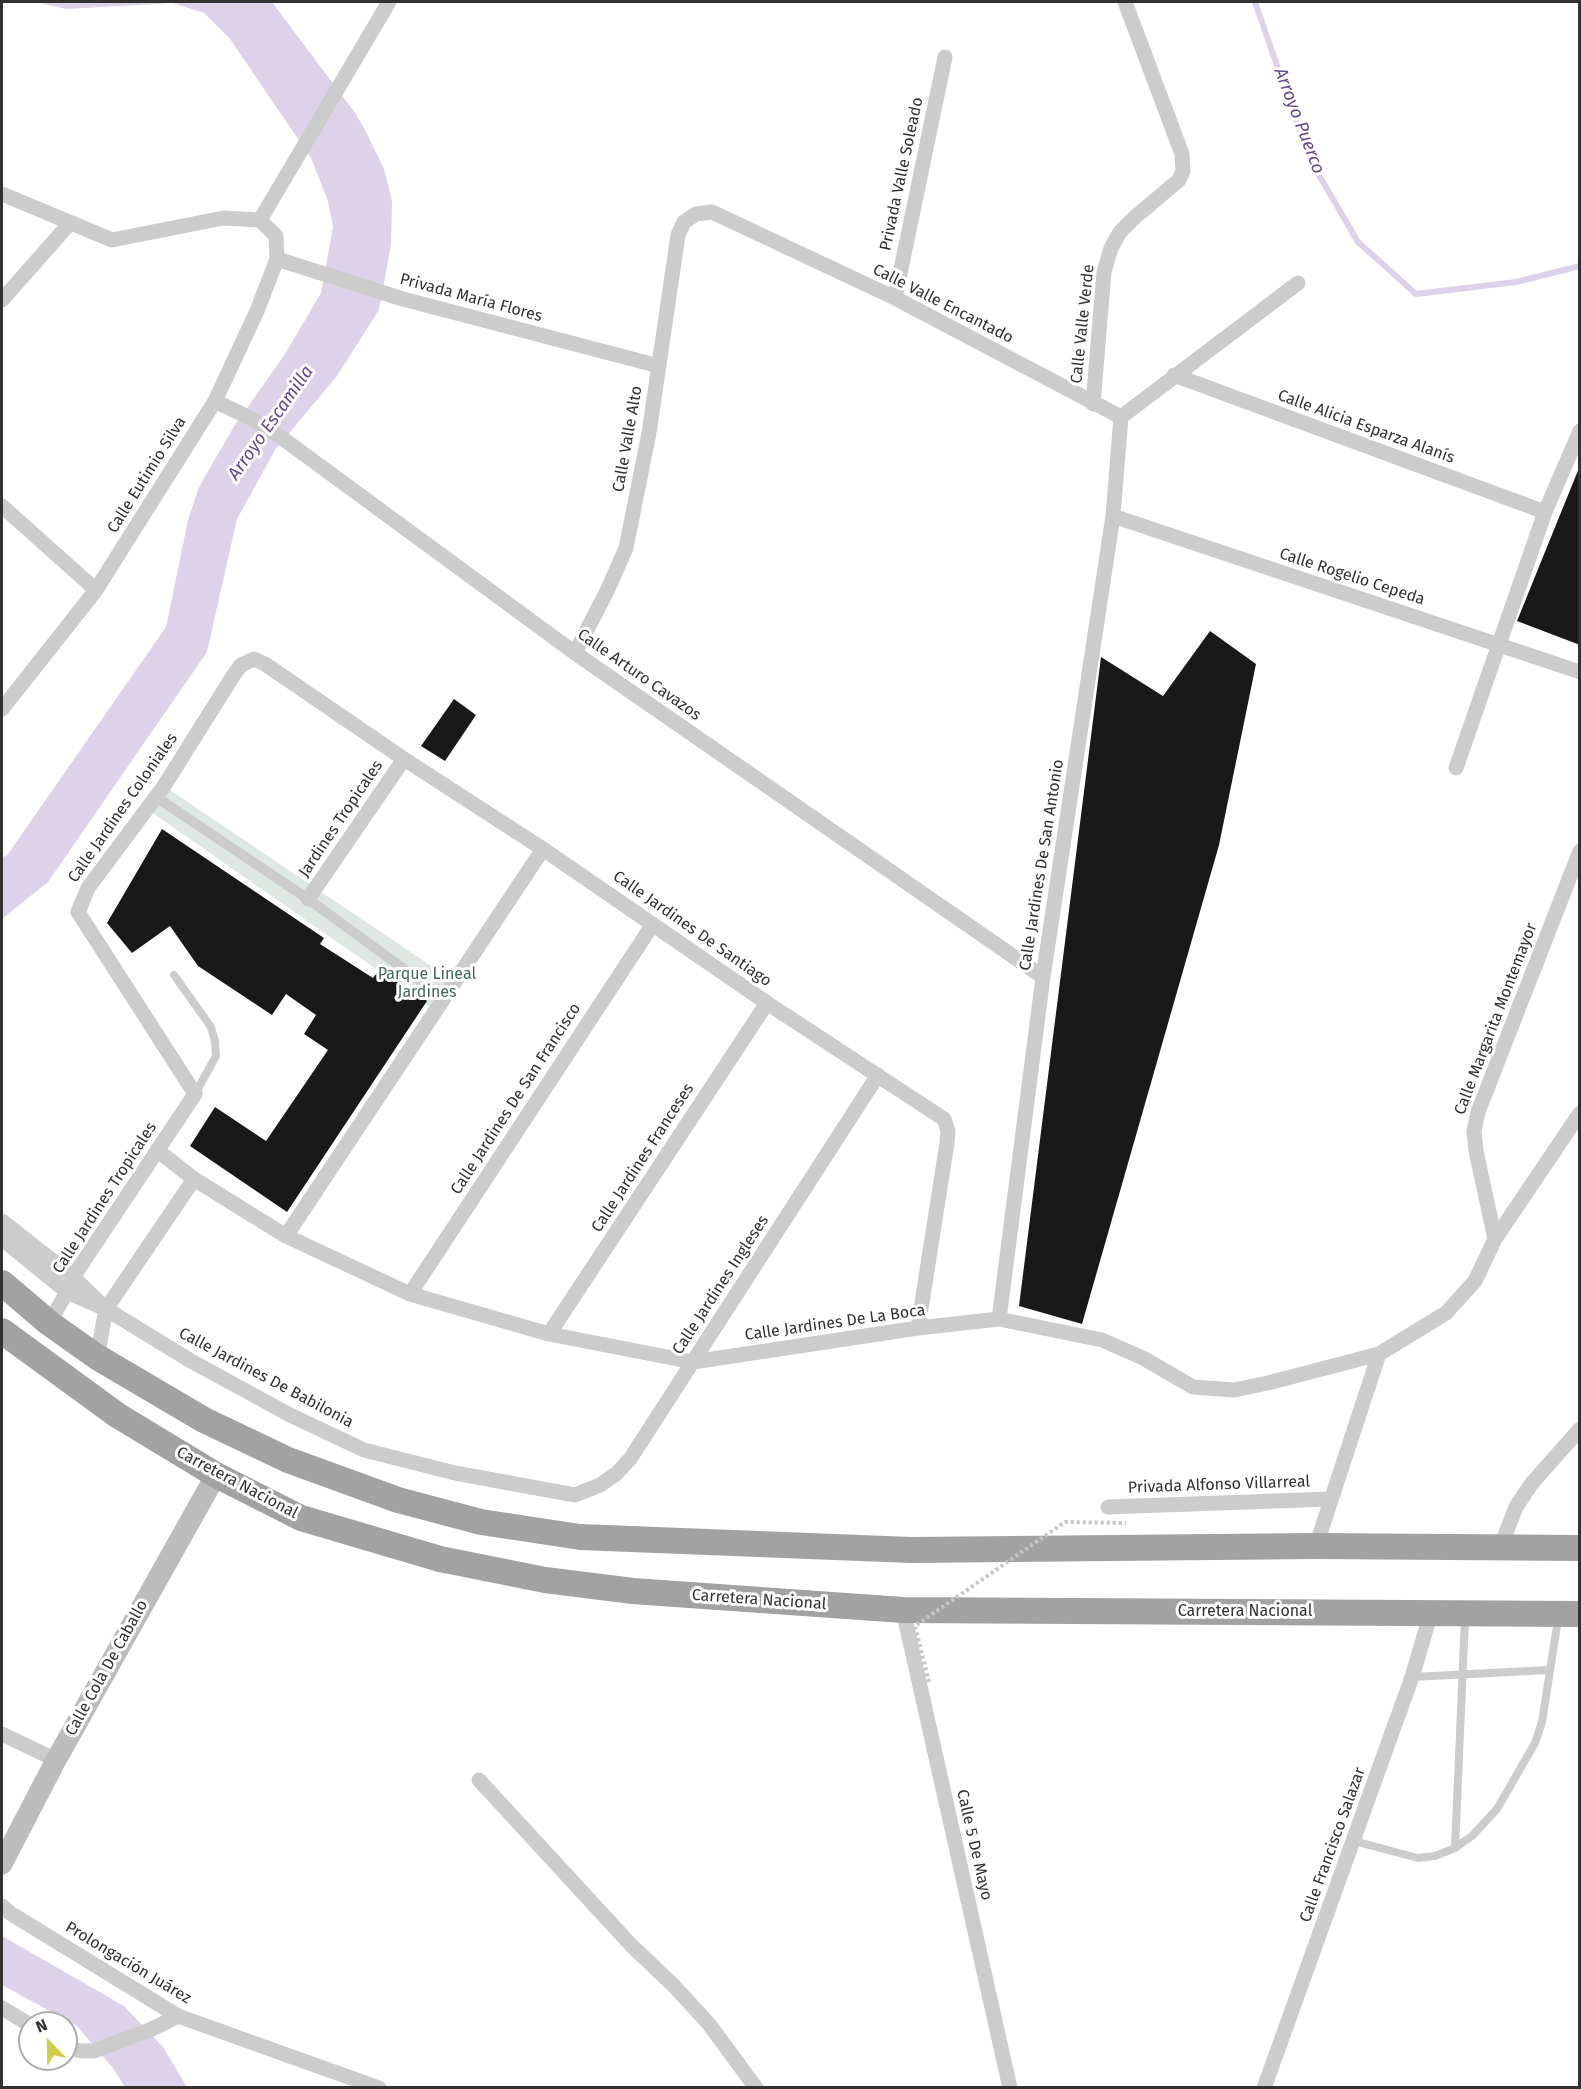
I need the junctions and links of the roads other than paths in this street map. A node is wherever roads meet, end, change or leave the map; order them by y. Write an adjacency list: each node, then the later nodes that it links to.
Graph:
1 (389, 2): 5 (street)
2 (1125, 2): 15 (street, Calle Valle Verde)
3 (945, 57): 10 (street, Privada Valle Soleado)
4 (2, 194): 7 (street)
5 (260, 220): 7 (street); 8 (street, Calle Eutimio Silva)
6 (684, 222): 10 (street, Calle Valle Encantado); 12 (street, Calle Valle Alto)
7 (70, 223): 11 (street)
8 (277, 259): 12 (street, Privada María Flores); 14 (street, Calle Eutimio Silva)
9 (1298, 283): 13 (street)
10 (895, 298): 15 (street, Calle Valle Encantado)
11 (2, 300)
12 (659, 366): 23 (street, Calle Valle Alto)
13 (1174, 375): 16 (street); 19 (street, Calle Alicia Esparza Alanís)
14 (215, 401): 21 (street, Calle Eutimio Silva); 23 (street, Calle Arturo Cavazos)
15 (1093, 404): 16 (street, Calle Valle Encantado)
16 (1121, 417): 20 (street, Calle Jardines De San Antonio)
17 (1580, 431): 19 (street)
18 (2, 506): 21 (street)
19 (1545, 512): 22 (street)
20 (1113, 516): 22 (street, Calle Rogelio Cepeda); 35 (street, Calle Jardines De San Antonio)
21 (96, 590): 26 (street, Calle Eutimio Silva)
22 (1500, 645): 25 (street, Calle Rogelio Cepeda); 28 (street)
23 (575, 653): 35 (street, Calle Arturo Cavazos)
24 (241, 665): 27 (street, Calle Jardines De Santiago); 29 (street, Calle Jardines Coloniales)
25 (1580, 672)
26 (2, 709)
27 (404, 759): 30 (street, Calle Jardines De Santiago); 32 (street, Jardines Tropicales)
28 (1456, 768)
29 (156, 797): 32 (street); 39 (street, Calle Jardines Coloniales)
30 (543, 849): 33 (street, Calle Jardines De Santiago); 36 (street)
31 (1580, 851): 46 (street, Calle Margarita Montemayor)
32 (308, 899): 36 (street)
33 (653, 924): 37 (street, Calle Jardines De Santiago); 50 (street, Calle Jardines De San Francisco)
34 (174, 975): 39 (lane)
35 (1043, 977): 52 (street, Calle Jardines De San Antonio)
36 (445, 999): 44 (street)
37 (766, 1003): 38 (street, Calle Jardines De Santiago); 56 (street, Calle Jardines Franceses)
38 (878, 1075): 54 (street, Calle Jardines De Santiago); 59 (street, Calle Jardines Ingleses)
39 (195, 1094): 41 (street, Calle Jardines Tropicales)
40 (1580, 1113): 46 (street, Calle Jardines De La Boca)
41 (157, 1150): 42 (street, Calle Jardines De La Boca); 47 (street, Calle Jardines Tropicales)
42 (194, 1179): 44 (street, Calle Jardines De La Boca); 51 (street)
43 (2, 1221): 47 (street)
44 (285, 1236): 50 (street, Calle Jardines De La Boca)
45 (2, 1239): 49 (street, Calle Jardines De Babilonia)
46 (1495, 1239): 57 (street, Calle Jardines De La Boca)
47 (73, 1277): 49 (street, Calle Jardines Tropicales); 51 (street)
48 (6, 1285): 53 (highway)
49 (67, 1292): 51 (street, Calle Jardines De Babilonia); 53 (street, Calle Jardines Tropicales)
50 (410, 1294): 56 (street, Calle Jardines De La Boca)
51 (106, 1309): 58 (street); 62 (street, Calle Jardines De Babilonia)
52 (999, 1319): 54 (street, Calle Jardines De La Boca); 57 (street, Calle Jardines De La Boca)
53 (49, 1323): 58 (highway)
54 (918, 1328): 59 (street, Calle Jardines De La Boca)
55 (2, 1331): 61 (highway, Carretera Nacional)
56 (549, 1334): 59 (street, Calle Jardines De La Boca)
57 (1379, 1354): 63 (street)
58 (97, 1357): 66 (highway)
59 (693, 1362): 62 (street, Calle Jardines Ingleses)
60 (1580, 1429): 67 (street)
61 (216, 1475): 68 (highway, Carretera Nacional); 76 (main road, Calle Cola De Caballo)
62 (575, 1495)
63 (1330, 1499): 64 (street, Privada Alfonso Villarreal); 66 (street)
64 (1108, 1507)
65 (1572, 1545): 67 (highway)
66 (1316, 1546): 67 (highway)
67 (1500, 1548)
68 (903, 1610): 70 (highway, Carretera Nacional); 88 (street, Calle 5 De Mayo)
69 (1465, 1612): 70 (highway, Carretera Nacional); 71 (highway, Carretera Nacional); 73 (lane)
70 (1431, 1613): 74 (street, Calle Francisco Salazar)
71 (1572, 1616): 72 (lane)
72 (1549, 1670): 73 (lane); 79 (lane)
73 (1461, 1674): 74 (lane); 79 (lane)
74 (1412, 1677): 78 (street, Calle Francisco Salazar)
75 (2, 1734): 76 (street)
76 (56, 1760): 80 (main road, Calle Cola De Caballo)
77 (479, 1780): 87 (street)
78 (1354, 1841): 79 (lane); 89 (street, Calle Francisco Salazar)
79 (1455, 1848)
80 (2, 1864)
81 (2, 1906): 83 (street, Prolongación Juárez)
82 (2, 2008): 84 (street)
83 (178, 2016): 85 (street); 86 (street, Prolongación Juárez)
84 (18, 2018)
85 (78, 2050)
86 (379, 2088)
87 (756, 2088)
88 (1010, 2088)
89 (1264, 2088)

